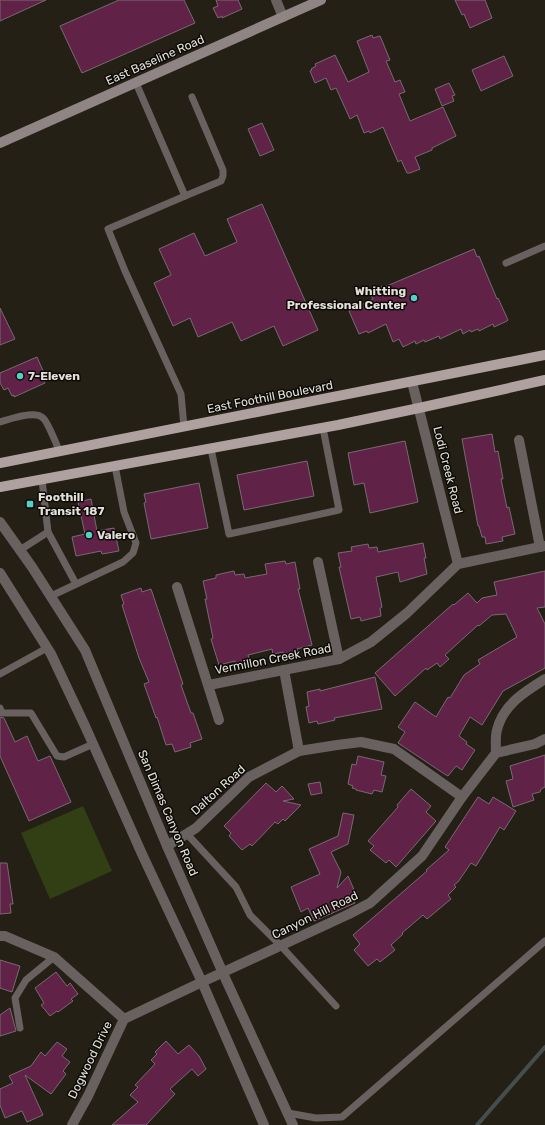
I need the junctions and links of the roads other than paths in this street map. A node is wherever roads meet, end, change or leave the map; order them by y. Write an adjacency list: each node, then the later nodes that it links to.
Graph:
1 (276, 0): 3 (street)
2 (321, 0): 3 (main road, East Baseline Road)
3 (283, 17): 4 (main road, East Baseline Road)
4 (136, 83): 6 (main road, East Baseline Road); 7 (lane)
5 (192, 97): 7 (lane)
6 (0, 144)
7 (185, 196): 15 (lane)
8 (545, 246): 9 (lane)
9 (506, 263)
10 (545, 355): 12 (main road, East Foothill Boulevard)
11 (545, 380): 13 (main road)
12 (412, 382): 13 (street, Lodi Creek Road); 15 (main road, East Foothill Boulevard)
13 (419, 408): 16 (main road); 29 (street, Lodi Creek Road)
14 (0, 422): 19 (lane)
15 (184, 427): 19 (main road, East Foothill Boulevard)
16 (323, 428): 18 (main road); 18 (lane)
17 (519, 440): 26 (street)
18 (211, 448): 21 (main road)
19 (60, 452): 20 (main road, East Foothill Boulevard)
20 (0, 463)
21 (115, 466): 22 (main road); 31 (lane)
22 (42, 480): 23 (main road); 25 (lane)
23 (0, 487)
24 (0, 522): 27 (street, San Dimas Canyon Road)
25 (48, 532): 27 (lane); 31 (lane)
26 (543, 547): 29 (street)
27 (20, 550): 33 (street, San Dimas Canyon Road)
28 (318, 562): 35 (street)
29 (458, 564): 35 (street, Vermillon Creek Road)
30 (0, 573): 34 (street)
31 (76, 584): 33 (lane)
32 (177, 587): 39 (street)
33 (51, 596): 48 (street, San Dimas Canyon Road)
34 (47, 648): 37 (lane); 43 (street)
35 (339, 659): 36 (street, Vermillon Creek Road)
36 (284, 670): 39 (street, Vermillon Creek Road); 44 (street)
37 (0, 674)
38 (545, 679): 45 (street)
39 (209, 685): 41 (street)
40 (0, 708): 43 (lane)
41 (220, 720)
42 (545, 739): 45 (street)
43 (93, 744): 54 (street)
44 (299, 751): 46 (street, Dalton Road); 47 (street, Dalton Road)
45 (496, 753): 46 (street, Canyon Hill Road)
46 (462, 797): 51 (street, Canyon Hill Road)
47 (187, 834): 48 (street, Dalton Road); 51 (lane)
48 (167, 846): 53 (street, San Dimas Canyon Road)
49 (0, 936): 52 (street)
50 (545, 941): 58 (lane)
51 (281, 946): 53 (street, Canyon Hill Road); 55 (lane)
52 (54, 957): 56 (street); 57 (lane)
53 (223, 972): 54 (street, Canyon Hill Road); 58 (street, San Dimas Canyon Road)
54 (202, 982): 56 (street, Dogwood Drive); 60 (street)
55 (336, 1006)
56 (124, 1019): 59 (street, Dogwood Drive)
57 (20, 1028)
58 (288, 1113): 61 (street, San Dimas Canyon Road)
59 (72, 1125)
60 (264, 1125)
61 (293, 1125)

